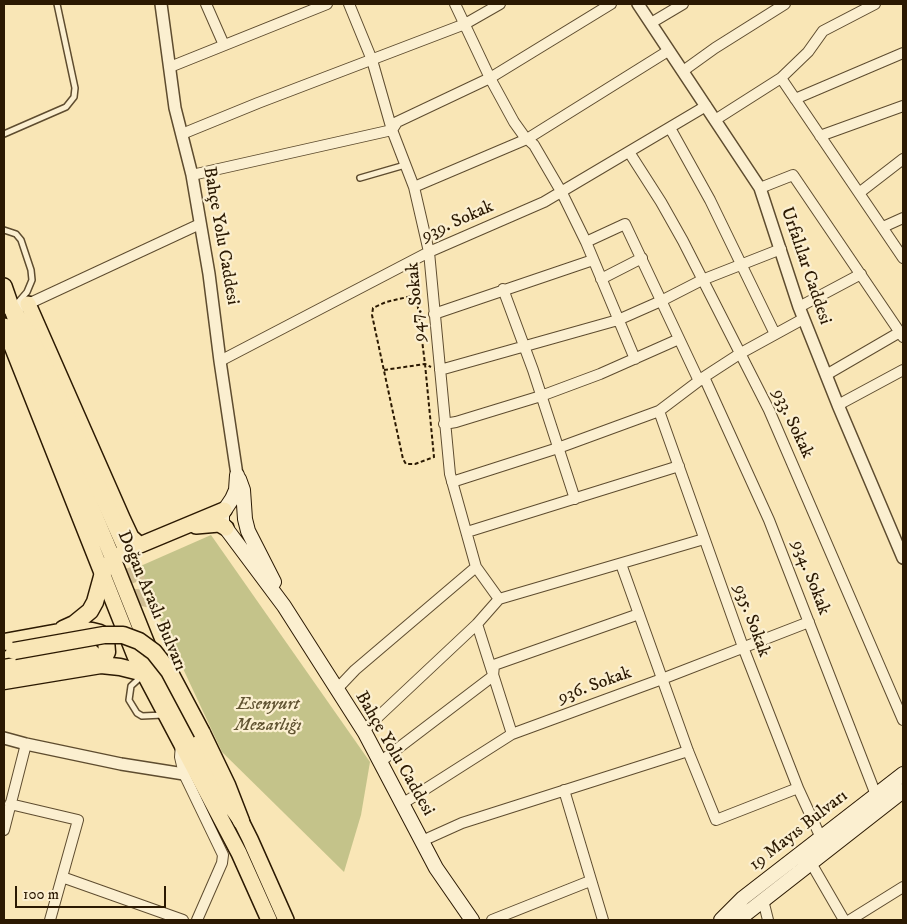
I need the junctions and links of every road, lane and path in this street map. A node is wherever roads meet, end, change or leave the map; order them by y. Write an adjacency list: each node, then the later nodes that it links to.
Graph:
1 (57, 4): 29 (lane)
2 (161, 4): 19 (street, Bahçe Yolu Caddesi)
3 (206, 4): 15 (street)
4 (327, 4): 15 (street)
5 (348, 4): 18 (street, 947. Sokak)
6 (455, 4): 13 (street)
7 (500, 4): 13 (street)
8 (611, 4): 21 (street)
9 (638, 4): 14 (street, Urfalılar Caddesi)
10 (683, 4): 14 (street)
11 (786, 4): 20 (street)
12 (875, 4): 22 (street)
13 (465, 24): 18 (street); 21 (street)
14 (652, 24): 16 (street, Urfalılar Caddesi)
15 (224, 44): 19 (street)
16 (668, 51): 20 (street, Urfalılar Caddesi); 32 (street)
17 (903, 53): 23 (street)
18 (372, 60): 28 (street, 947. Sokak); 30 (street)
19 (170, 67): 30 (street, Bahçe Yolu Caddesi)
20 (683, 71): 24 (street, Urfalılar Caddesi)
21 (490, 78): 28 (street); 32 (street)
22 (781, 78): 23 (street); 26 (street)
23 (795, 99): 31 (street)
24 (706, 106): 26 (street, Urfalılar Caddesi); 27 (street, 939. Sokak)
25 (903, 106): 31 (street)
26 (715, 120): 39 (street, Urfalılar Caddesi)
27 (670, 128): 33 (street, 939. Sokak); 52 (street)
28 (392, 130): 35 (street, 947. Sokak); 36 (street)
29 (4, 134)
30 (182, 134): 36 (street, Bahçe Yolu Caddesi)
31 (820, 136): 41 (street)
32 (527, 139): 38 (street); 40 (street)
33 (629, 152): 40 (street, 939. Sokak); 55 (street, 933. Sokak)
34 (903, 159): 41 (street)
35 (406, 165): 37 (lane); 38 (street, 947. Sokak)
36 (192, 175): 43 (street, Bahçe Yolu Caddesi)
37 (360, 178)
38 (414, 188): 48 (street, 947. Sokak)
39 (760, 188): 47 (street, Urfalılar Caddesi); 53 (street)
40 (562, 193): 46 (street); 48 (street, 939. Sokak)
41 (859, 193): 44 (street)
42 (903, 218): 44 (street)
43 (200, 224): 59 (street); 72 (street, Bahçe Yolu Caddesi)
44 (883, 227): 50 (street)
45 (4, 230): 61 (lane)
46 (586, 242): 49 (street, 934. Sokak); 51 (street)
47 (781, 249): 52 (street); 60 (street, Urfalılar Caddesi)
48 (429, 252): 62 (street, 947. Sokak); 72 (street, 939. Sokak)
49 (642, 258): 54 (street); 58 (street, 934. Sokak)
50 (903, 258)
51 (593, 260): 54 (street); 57 (street)
52 (741, 264): 55 (street); 66 (street)
53 (862, 274): 60 (street); 67 (street)
54 (601, 279): 64 (street)
55 (702, 280): 58 (street); 70 (street, 933. Sokak)
56 (4, 286): 61 (main road, Doğan Araslı Bulvarı)
57 (503, 289): 62 (street); 69 (street)
58 (661, 301): 64 (street); 68 (street, 934. Sokak)
59 (28, 304): 61 (street); 93 (main road)
60 (799, 308): 63 (street, Urfalılar Caddesi)
61 (12, 309): 93 (highway); 95 (main road, Doğan Araslı Bulvarı)
62 (434, 314): 75 (street, 947. Sokak)
63 (803, 319): 66 (street); 77 (street, Urfalılar Caddesi)
64 (618, 320): 69 (street); 71 (street)
65 (4, 326): 98 (main road, Doğan Araslı Bulvarı)
66 (775, 334): 70 (street)
67 (902, 334): 77 (street)
68 (679, 340): 71 (street); 78 (street, 934. Sokak)
69 (524, 348): 75 (street); 79 (street)
70 (741, 353): 78 (street); 116 (street, 933. Sokak)
71 (635, 359): 79 (street)
72 (220, 361): 85 (street, Bahçe Yolu Caddesi)
73 (425, 364): 74 (path); 74 (path); 74 (path); 75 (path)
74 (384, 370)
75 (440, 370): 82 (street, 947. Sokak)
76 (903, 370): 80 (street)
77 (826, 376): 80 (street, Urfalılar Caddesi)
78 (702, 379): 81 (street); 103 (street, 934. Sokak)
79 (541, 396): 82 (street); 83 (street)
80 (838, 406): 94 (street, Urfalılar Caddesi)
81 (659, 411): 83 (street); 84 (street, 935. Sokak)
82 (444, 424): 86 (street, 947. Sokak)
83 (558, 448): 86 (street); 87 (street)
84 (679, 466): 87 (street); 92 (street, 935. Sokak)
85 (237, 475): 88 (main road, Bahçe Yolu Caddesi); 89 (main road, Bahçe Yolu Caddesi)
86 (452, 482): 91 (street, 947. Sokak)
87 (575, 498): 91 (street)
88 (224, 510): 89 (main road); 90 (main road, Bahçe Yolu Caddesi); 93 (main road)
89 (245, 515): 90 (main road); 101 (main road, Bahçe Yolu Caddesi)
90 (226, 528): 99 (main road); 101 (main road, Bahçe Yolu Caddesi)
91 (466, 532): 97 (street, 947. Sokak)
92 (704, 539): 96 (street); 106 (street, 935. Sokak)
93 (132, 544): 95 (main road)
94 (903, 558)
95 (113, 559): 98 (main road); 99 (main road, Doğan Araslı Bulvarı)
96 (621, 564): 100 (street); 102 (street)
97 (476, 567): 100 (street, 947. Sokak); 114 (street)
98 (103, 573): 105 (highway); 110 (main road, Doğan Araslı Bulvarı)
99 (123, 584): 132 (main road, Doğan Araslı Bulvarı)
100 (499, 599): 104 (street)
101 (284, 606): 114 (main road, Bahçe Yolu Caddesi)
102 (639, 614): 111 (street); 112 (street)
103 (809, 622): 106 (street, 936. Sokak); 129 (street, 934. Sokak)
104 (477, 624): 111 (street); 117 (street)
105 (59, 632): 107 (highway); 108 (highway)
106 (743, 647): 112 (street, 936. Sokak); 126 (street, 935. Sokak)
107 (7, 648): 132 (highway, bridge)
108 (96, 659): 109 (highway); 110 (highway); 113 (highway)
109 (4, 668)
110 (144, 674): 115 (main road, Doğan Araslı Bulvarı); 115 (lane)
111 (493, 676): 118 (street); 123 (street)
112 (662, 679): 118 (street, 936. Sokak); 122 (street)
113 (4, 681)
114 (336, 690): 117 (main road, Bahçe Yolu Caddesi)
115 (166, 715): 120 (main road, Doğan Araslı Bulvarı)
116 (903, 720)
117 (363, 731): 123 (main road, Bahçe Yolu Caddesi)
118 (512, 734): 131 (street, 936. Sokak)
119 (4, 738): 121 (street)
120 (181, 742): 124 (street); 147 (main road, Doğan Araslı Bulvarı)
121 (26, 744): 124 (street); 130 (street)
122 (688, 751): 126 (street); 127 (street)
123 (380, 762): 131 (main road, Bahçe Yolu Caddesi)
124 (184, 774): 142 (street)
125 (903, 774): 129 (main road, 19 Mayıs Bulvarı)
126 (798, 788): 134 (street, 935. Sokak)
127 (564, 790): 135 (street); 138 (street)
128 (903, 791): 136 (main road, 19 Mayıs Bulvarı)
129 (876, 795): 134 (main road, 19 Mayıs Bulvarı)
130 (10, 804): 133 (street); 137 (street)
131 (402, 804): 135 (main road, Bahçe Yolu Caddesi)
132 (241, 821): 140 (main road, Doğan Araslı Bulvarı)
133 (4, 830)
134 (821, 838): 153 (main road, 19 Mayıs Bulvarı)
135 (422, 841): 150 (main road, Bahçe Yolu Caddesi)
136 (811, 863): 141 (main road, 19 Mayıs Bulvarı); 156 (street)
137 (62, 877): 143 (street); 144 (street)
138 (590, 881): 151 (street); 152 (street)
139 (903, 887): 157 (street)
140 (276, 896): 148 (main road, Doğan Araslı Bulvarı); 149 (main road)
141 (763, 900): 154 (main road, 19 Mayıs Bulvarı); 155 (street)
142 (203, 910): 145 (street); 146 (street)
143 (50, 920)
144 (183, 920)
145 (197, 920)
146 (208, 920)
147 (270, 920)
148 (286, 920)
149 (292, 920)
150 (472, 920)
151 (492, 920)
152 (603, 920)
153 (721, 920)
154 (738, 920)
155 (768, 920)
156 (844, 920)
157 (850, 920)

